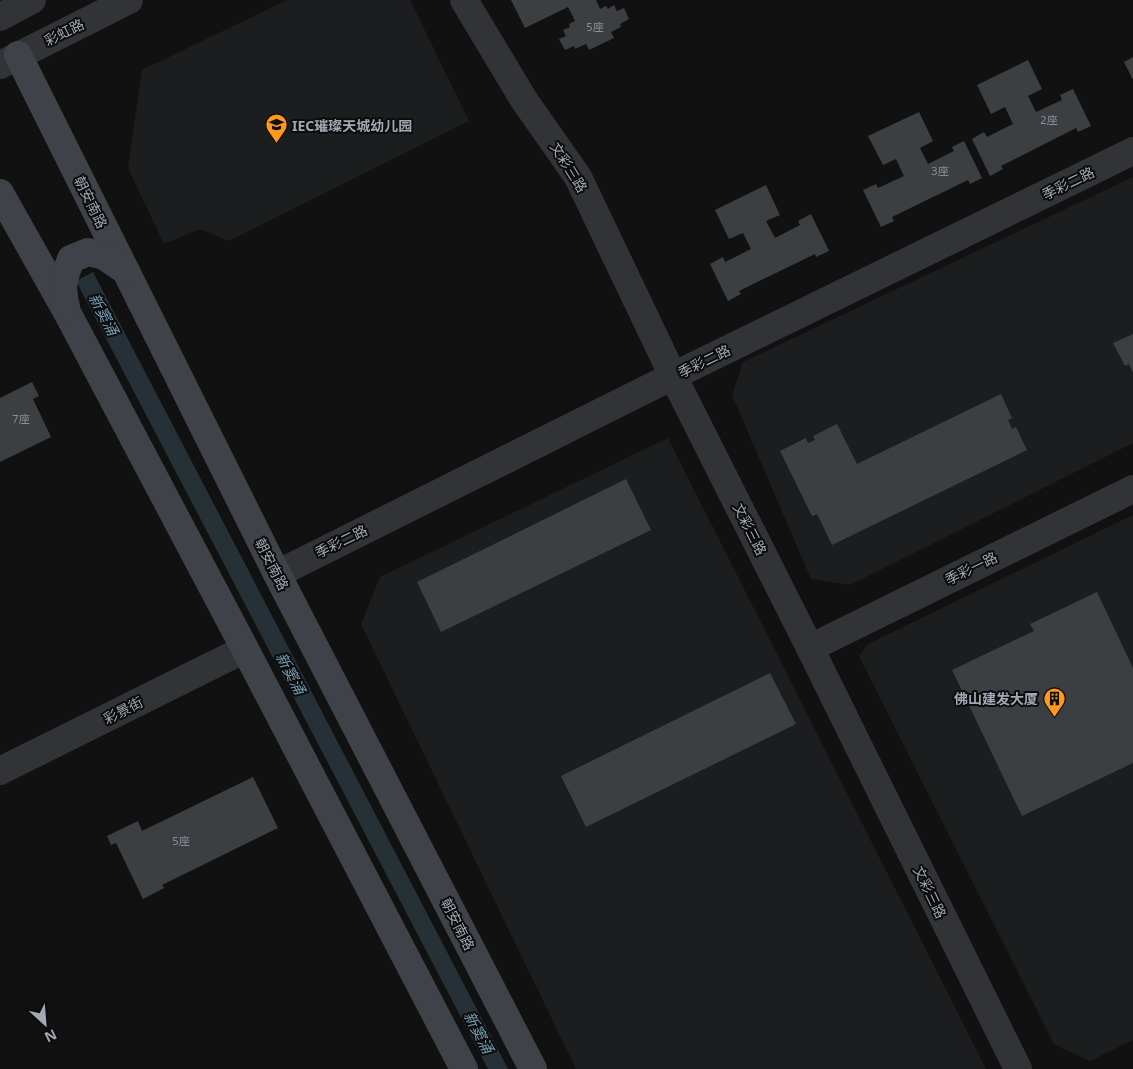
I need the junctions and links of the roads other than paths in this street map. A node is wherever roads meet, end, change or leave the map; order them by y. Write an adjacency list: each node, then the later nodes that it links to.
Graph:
1 (32, 0): 4 (street)
2 (129, 0): 5 (street, 彩虹路)
3 (464, 0): 10 (street, 文彩三路)
4 (0, 17)
5 (6, 58): 8 (main road, 朝安南路)
6 (1133, 151): 10 (street, 季彩二路)
7 (0, 193): 9 (main road)
8 (126, 271): 9 (main road); 12 (main road, 朝安南路)
9 (68, 314): 14 (main road)
10 (673, 376): 12 (street, 季彩二路); 13 (street, 文彩三路)
11 (1133, 489): 13 (street, 季彩一路)
12 (276, 574): 17 (main road, 朝安南路)
13 (810, 648): 18 (street, 文彩三路)
14 (245, 649): 15 (street, 彩景街); 16 (main road)
15 (0, 772)
16 (464, 1069)
17 (533, 1069)
18 (1018, 1069)

